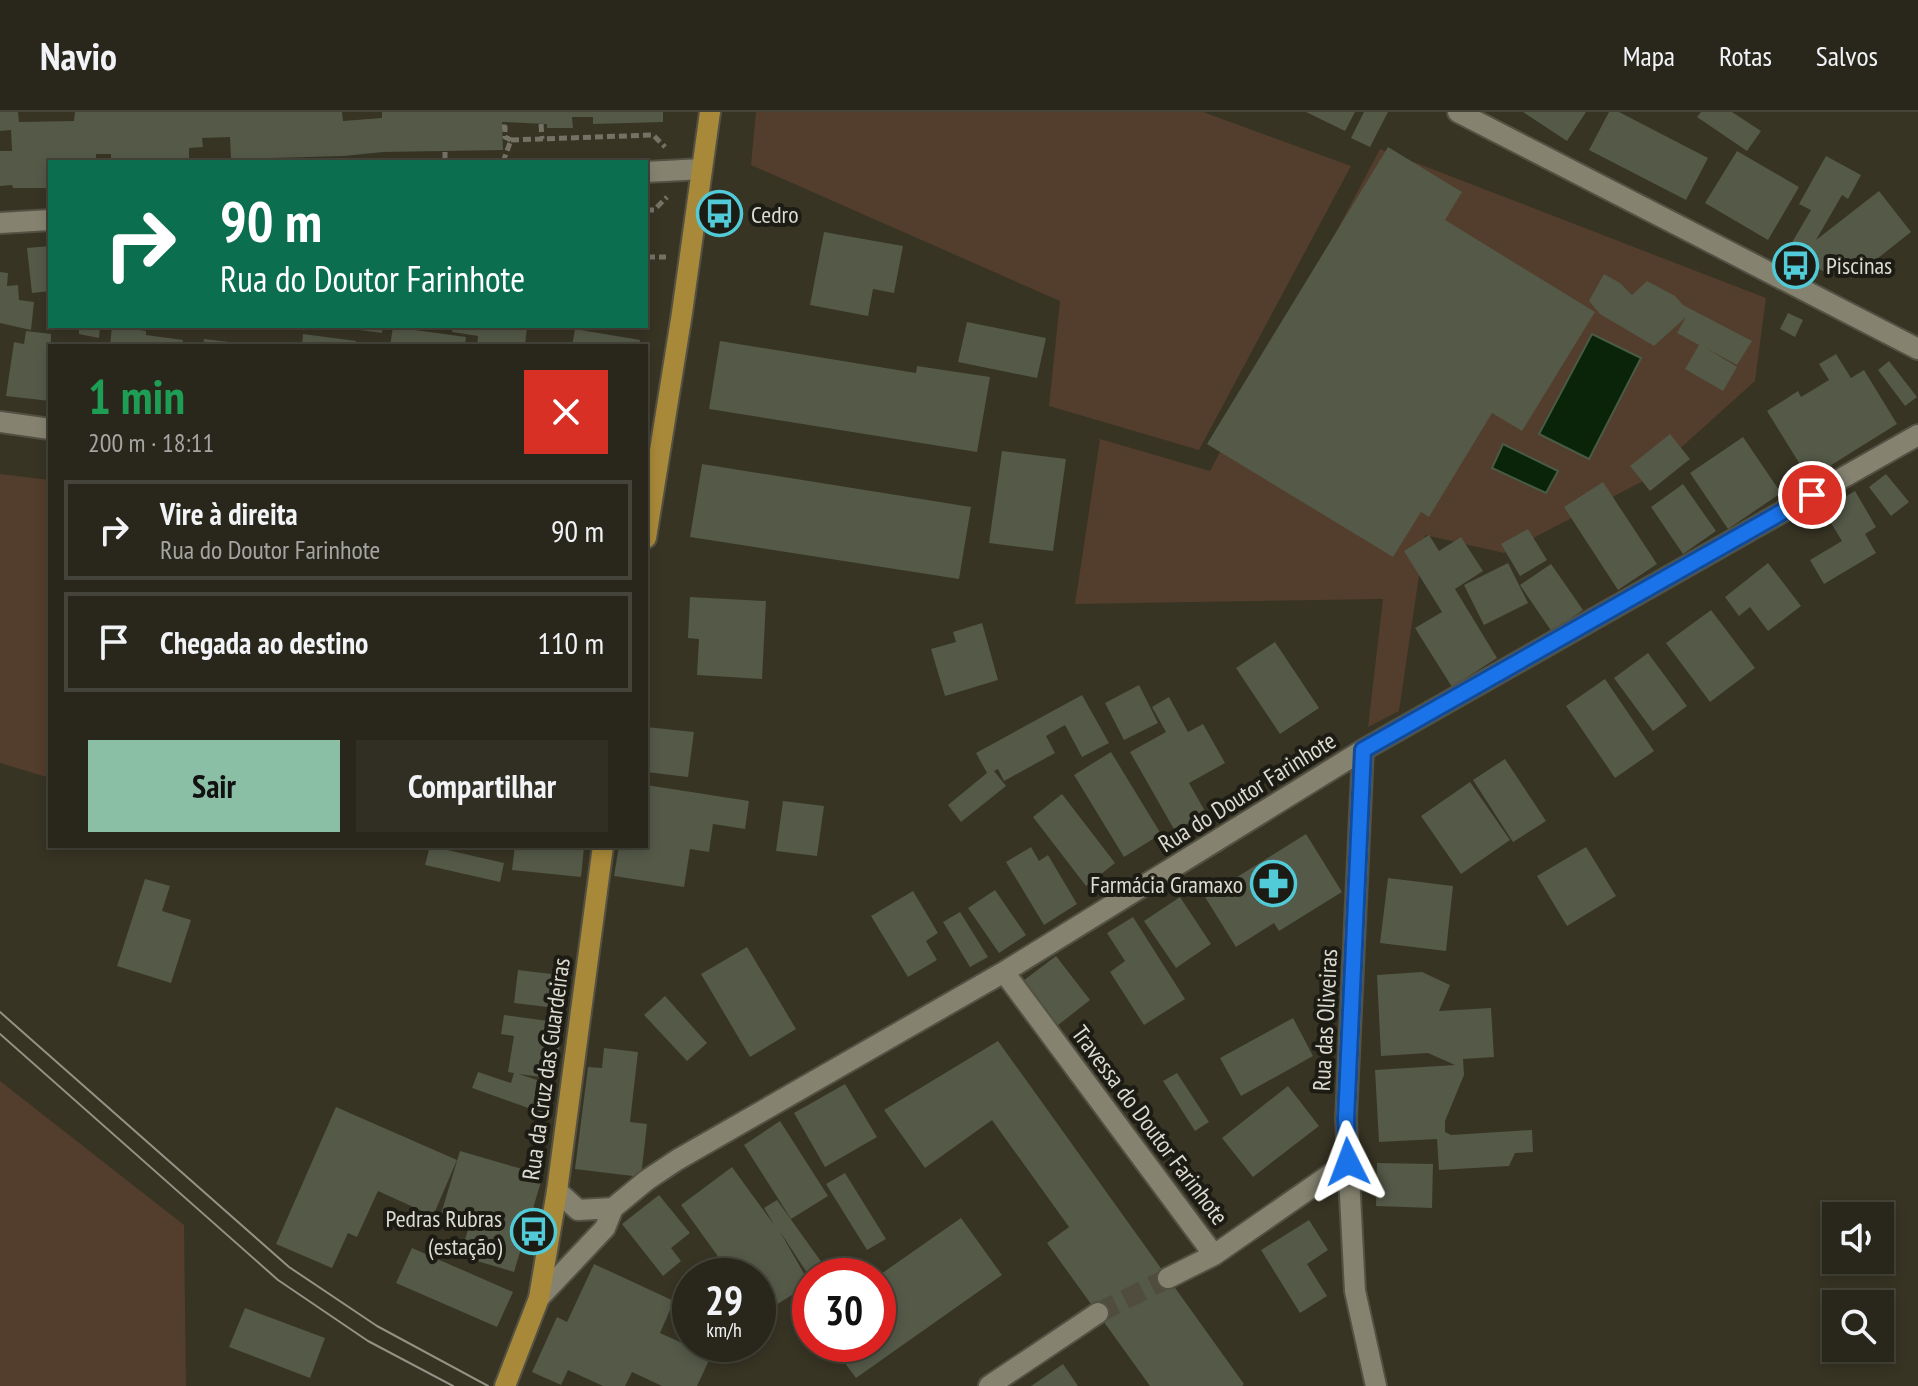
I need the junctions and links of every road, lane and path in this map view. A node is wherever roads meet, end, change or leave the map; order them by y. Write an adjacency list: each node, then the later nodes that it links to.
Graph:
1 (710, 112): 11 (main road)
2 (1458, 112): 17 (street)
3 (541, 124): 6 (path)
4 (502, 127): 7 (path)
5 (653, 135): 6 (path)
6 (542, 139): 7 (path)
7 (511, 140): 10 (path)
8 (445, 152): 9 (path)
9 (445, 160)
10 (504, 160)
11 (702, 169): 12 (street); 21 (main road)
12 (648, 172)
13 (648, 210): 14 (path)
14 (654, 210)
15 (48, 220): 16 (street)
16 (0, 223)
17 (1918, 349)
18 (0, 422): 19 (street)
19 (48, 429)
20 (1918, 435): 22 (street, Rua do Doutor Farinhote)
21 (648, 510)
22 (1363, 750): 24 (street, Rua do Doutor Farinhote); 25 (street, Rua das Oliveiras)
23 (603, 848): 26 (main road, Rua da Cruz das Guardeiras)
24 (1004, 972): 27 (street, Rua do Doutor Farinhote); 28 (street, Travessa do Doutor Farinhote)
25 (1348, 1162): 28 (street, Travessa do Doutor Farinhote); 34 (street, Rua das Oliveiras)
26 (557, 1191): 27 (street); 30 (main road, Rua da Cruz das Guardeiras)
27 (613, 1208): 30 (street, Rua do Doutor Farinhote)
28 (1214, 1255): 29 (street)
29 (1168, 1278)
30 (539, 1298): 32 (main road, Rua do Doutor Farinhote)
31 (1098, 1313): 33 (street)
32 (505, 1386)
33 (989, 1386)
34 (1376, 1386)

